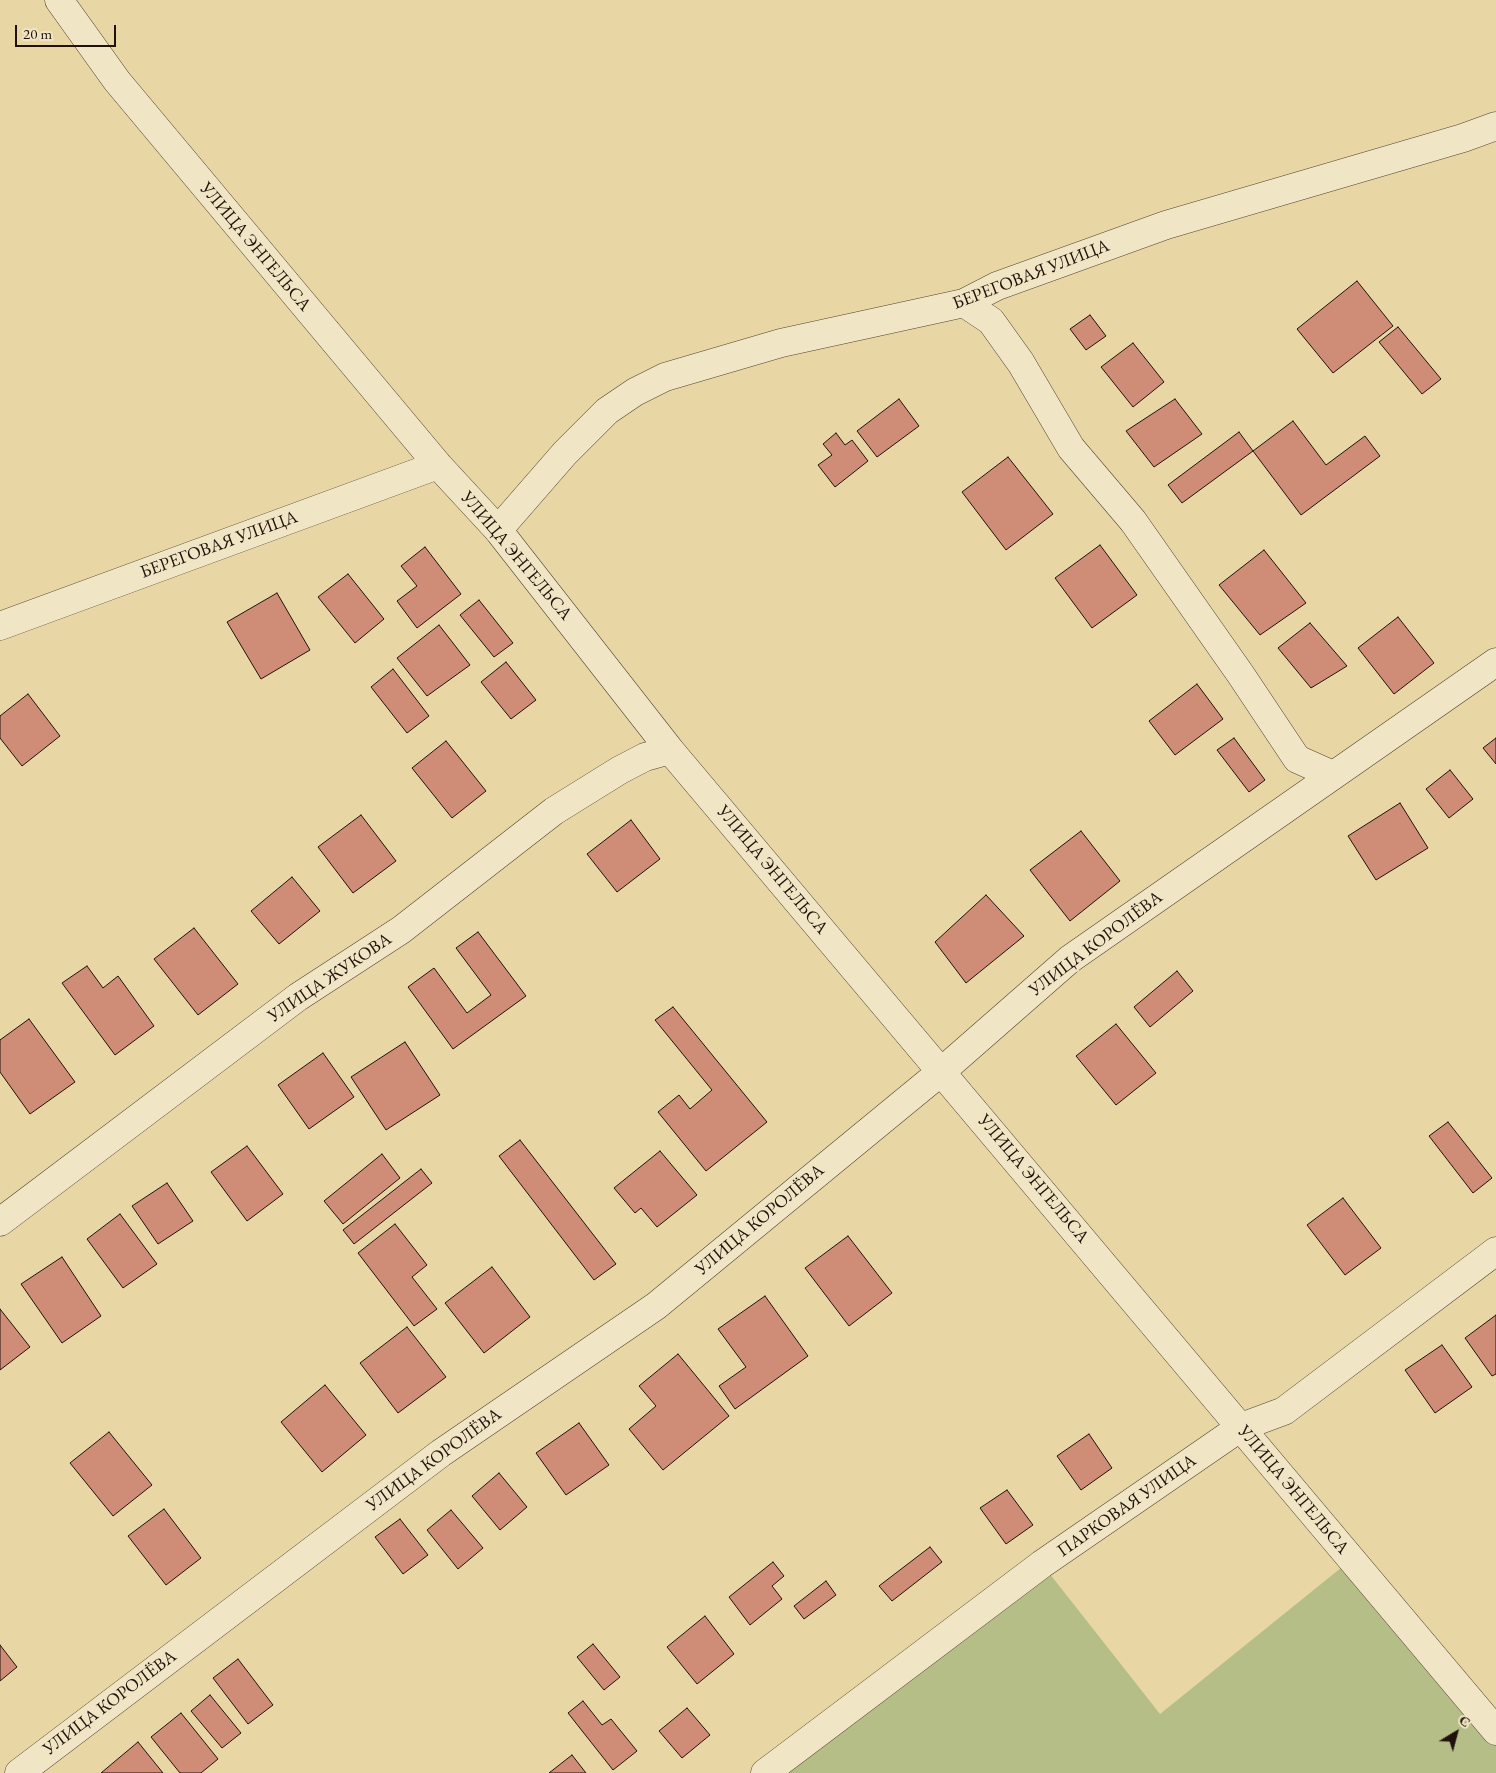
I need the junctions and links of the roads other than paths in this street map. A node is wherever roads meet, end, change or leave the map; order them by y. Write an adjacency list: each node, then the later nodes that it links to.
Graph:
1 (59, 0): 4 (street, УЛИЦА ЭНГЕЛЬСА)
2 (1496, 126): 3 (street, БЕРЕГОВАЯ УЛИЦА)
3 (964, 303): 5 (street, БЕРЕГОВАЯ УЛИЦА); 9 (street)
4 (438, 465): 5 (street, УЛИЦА ЭНГЕЛЬСА); 6 (street, БЕРЕГОВАЯ УЛИЦА)
5 (498, 530): 8 (street, УЛИЦА ЭНГЕЛЬСА)
6 (0, 626)
7 (1496, 662): 10 (street, УЛИЦА КОРОЛЁВА)
8 (670, 750): 12 (street, УЛИЦА ЭНГЕЛЬСА); 13 (street, УЛИЦА ЖУКОВА)
9 (1297, 759): 10 (street); 11 (street)
10 (1333, 775): 11 (street, УЛИЦА КОРОЛЁВА)
11 (1292, 803): 12 (street, УЛИЦА КОРОЛЁВА)
12 (942, 1071): 15 (street, УЛИЦА ЭНГЕЛЬСА); 17 (street, УЛИЦА КОРОЛЁВА)
13 (0, 1222)
14 (1496, 1251): 15 (street, ПАРКОВАЯ УЛИЦА)
15 (1241, 1427): 16 (street, УЛИЦА ЭНГЕЛЬСА); 18 (street, ПАРКОВАЯ УЛИЦА)
16 (1496, 1730)
17 (19, 1773)
18 (764, 1773)

